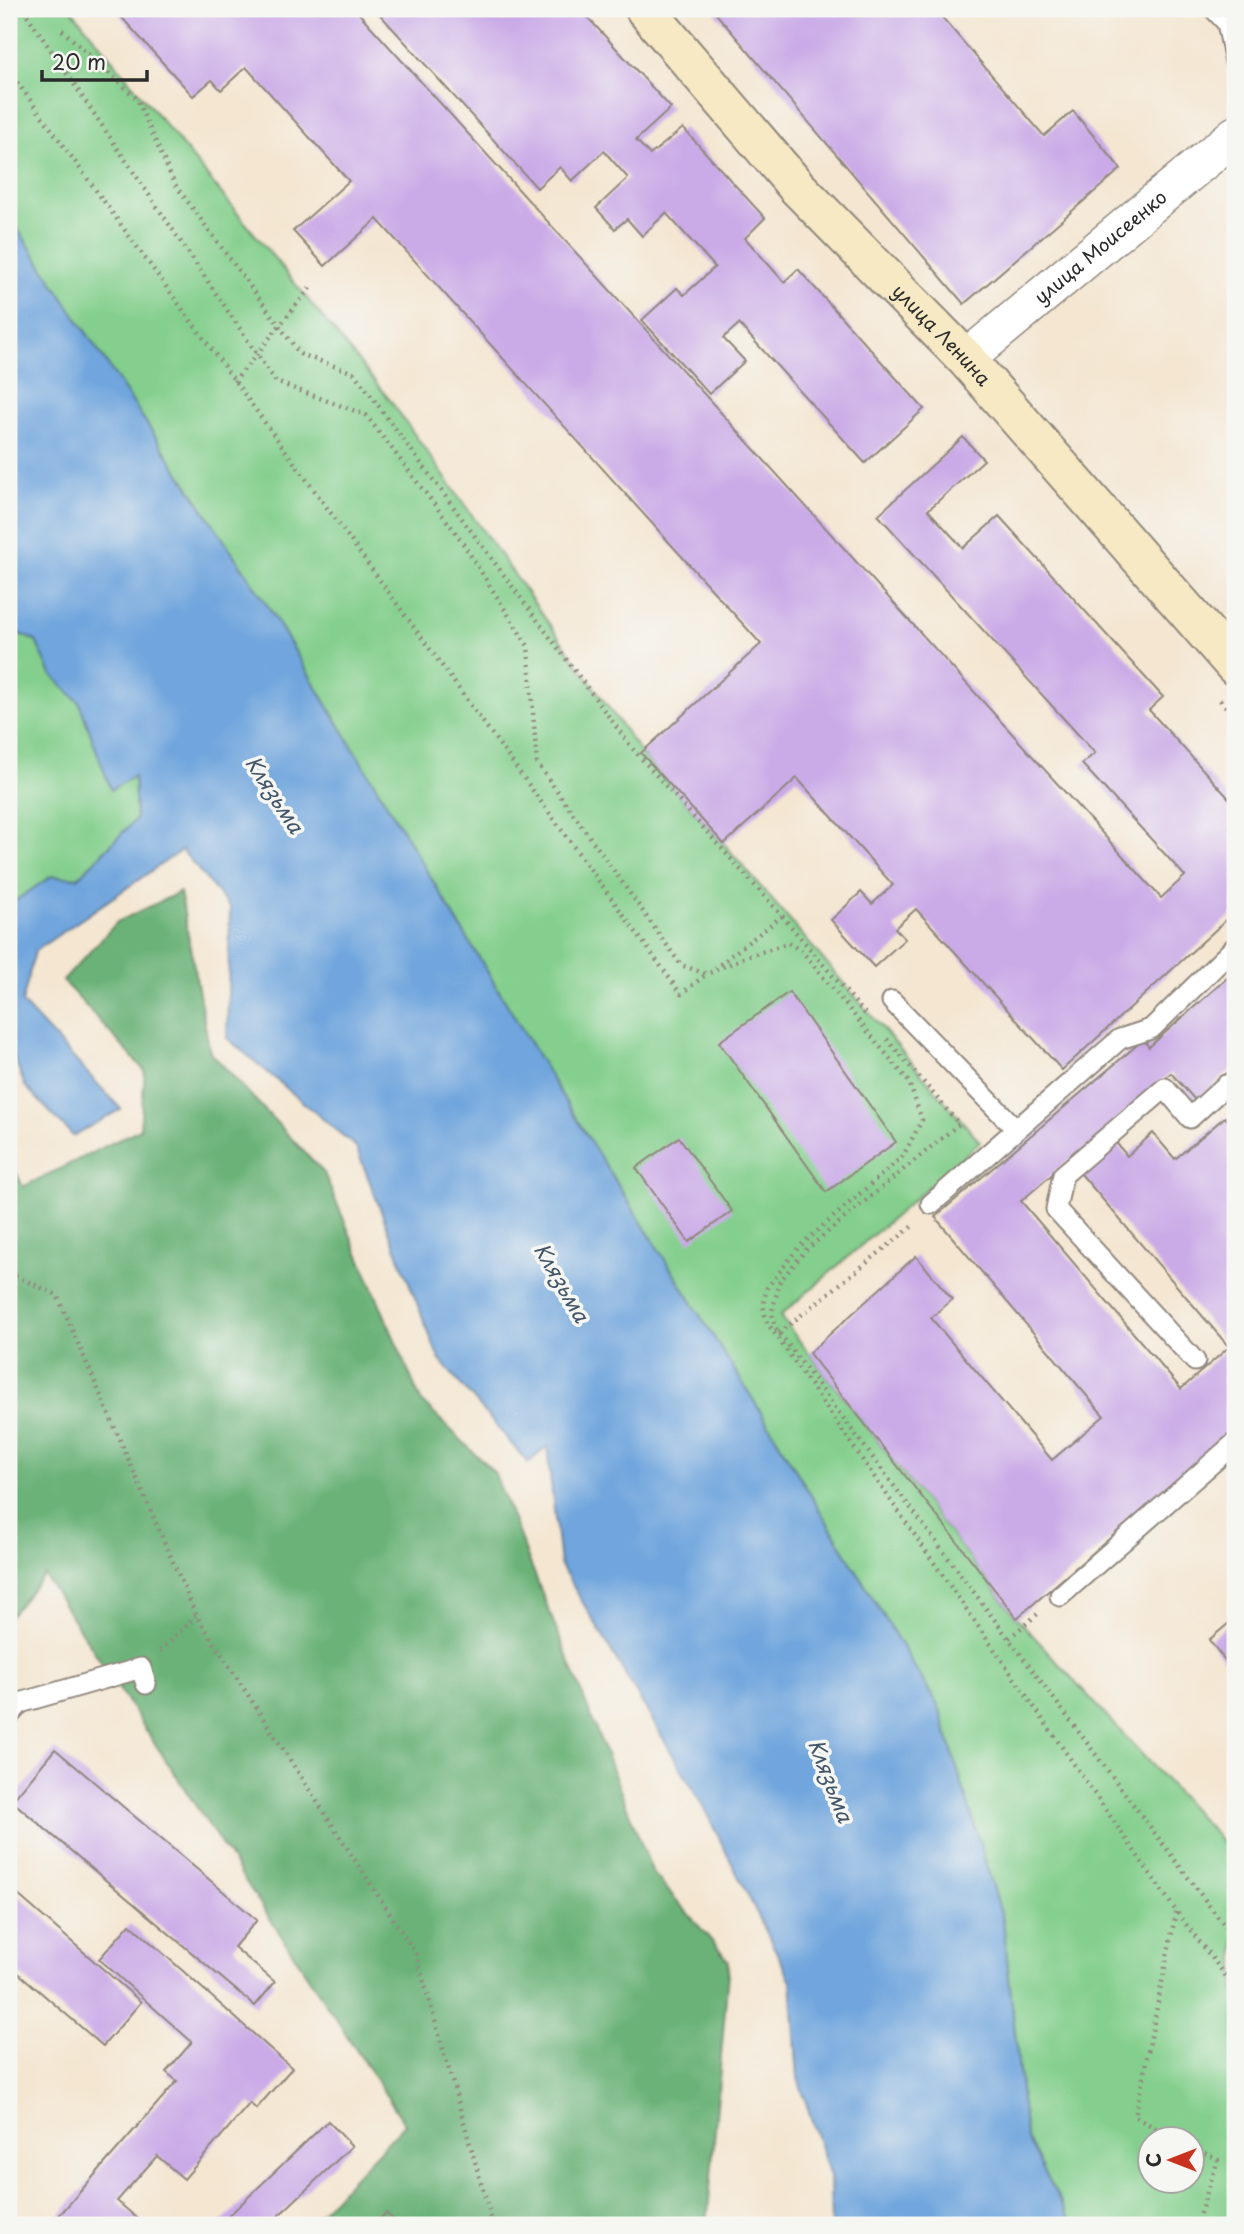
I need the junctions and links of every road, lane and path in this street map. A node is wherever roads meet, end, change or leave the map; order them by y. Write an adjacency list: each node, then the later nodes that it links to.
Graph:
1 (23, 9): 10 (path)
2 (645, 9): 11 (main road, улица Ленина)
3 (1214, 9): 5 (lane)
4 (62, 30): 9 (path)
5 (1235, 62)
6 (9, 72): 12 (path)
7 (1235, 135): 11 (street, улица Моисеенко)
8 (310, 288): 9 (path)
9 (279, 326): 10 (path); 14 (path)
10 (257, 353): 12 (path); 16 (path)
11 (966, 359): 13 (main road, улица Ленина)
12 (234, 382): 16 (path)
13 (1235, 666)
14 (782, 916): 16 (path); 18 (path)
15 (1235, 947): 21 (lane)
16 (706, 974): 33 (path)
17 (892, 1001): 21 (lane)
18 (870, 1020)
19 (879, 1030): 25 (path)
20 (1235, 1083): 26 (lane)
21 (1016, 1129): 22 (lane)
22 (931, 1204)
23 (919, 1222): 25 (path)
24 (9, 1273): 29 (path)
25 (779, 1333): 30 (path)
26 (1195, 1361)
27 (1235, 1443): 28 (lane)
28 (1060, 1596): 30 (path)
29 (196, 1615): 31 (path); 40 (path)
30 (1009, 1639): 34 (path)
31 (144, 1676): 32 (lane)
32 (9, 1716)
33 (1176, 1911): 35 (path); 36 (path)
34 (1235, 1940)
35 (1235, 1988)
36 (1151, 2126)
37 (1206, 2154): 38 (path)
38 (1206, 2195)
39 (1206, 2196): 41 (path)
40 (493, 2225)
41 (1196, 2225)

